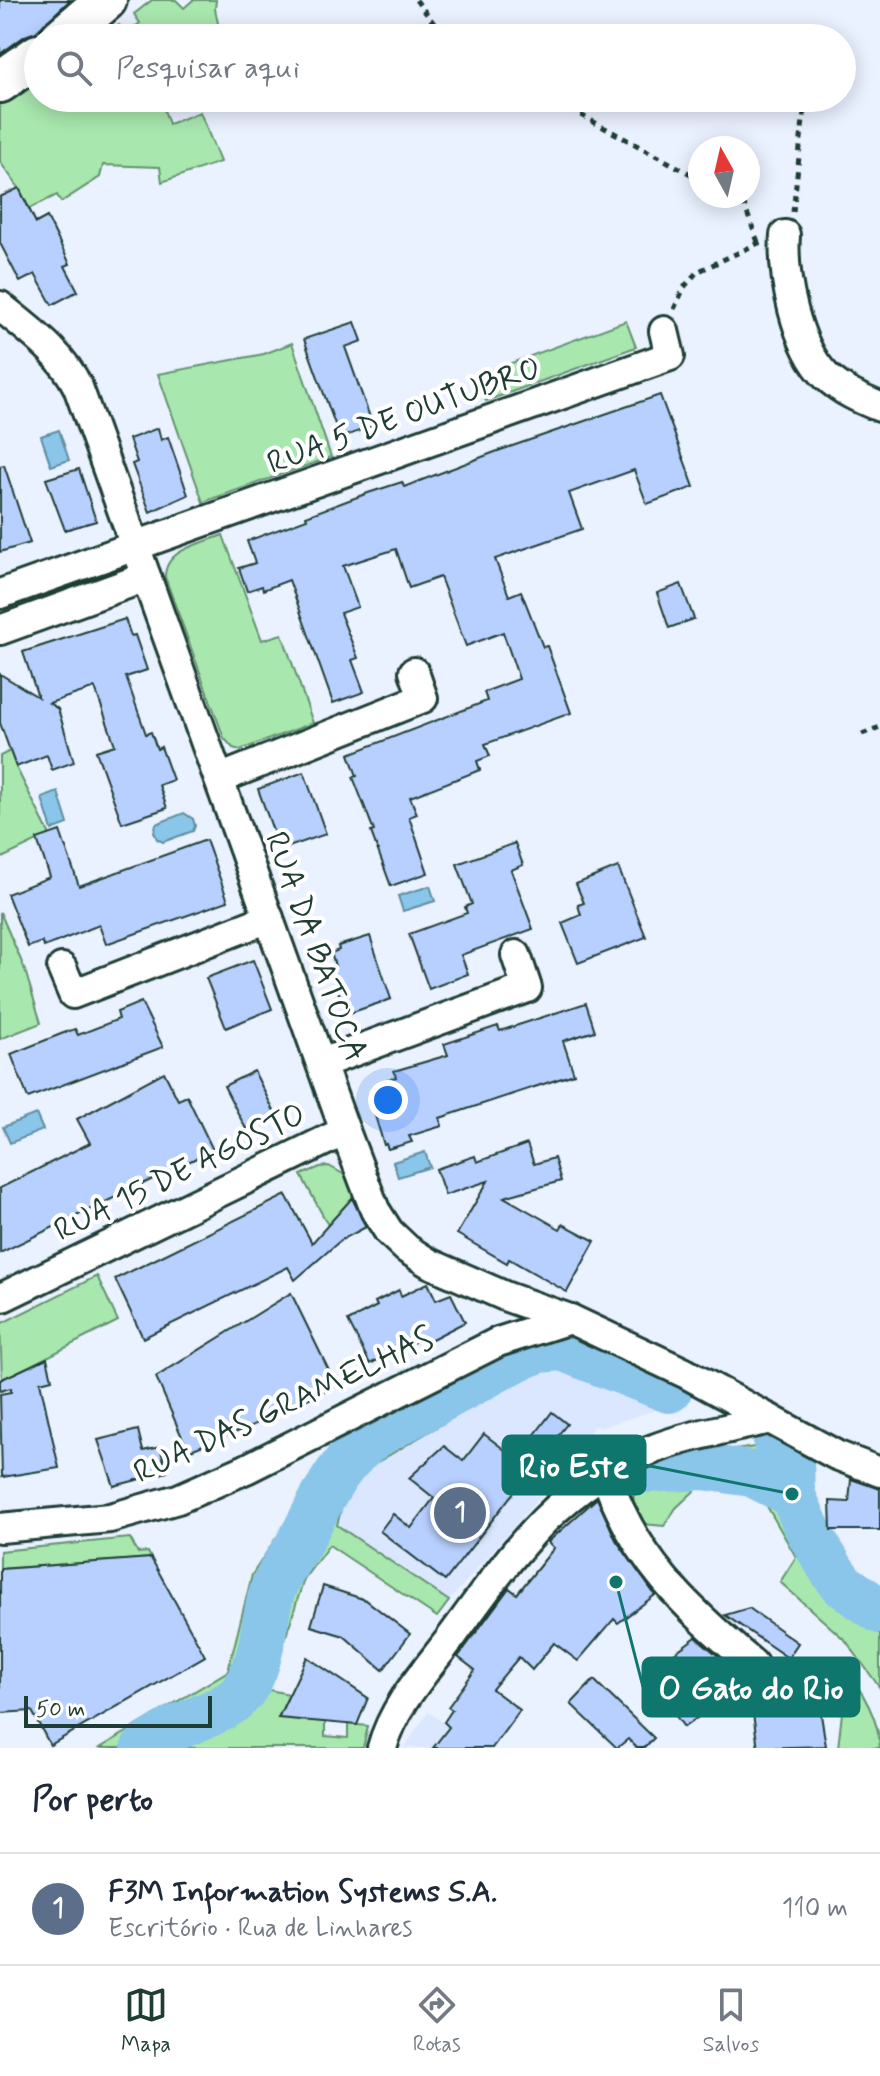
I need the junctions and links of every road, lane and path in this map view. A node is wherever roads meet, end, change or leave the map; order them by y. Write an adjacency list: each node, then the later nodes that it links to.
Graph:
1 (106, 0): 3 (main road)
2 (416, 0): 4 (path)
3 (78, 24)
4 (434, 24)
5 (24, 65): 6 (main road)
6 (0, 82)
7 (575, 112): 9 (path)
8 (804, 112): 11 (path)
9 (688, 173)
10 (748, 208): 11 (path)
11 (772, 239): 13 (path); 14 (street)
12 (0, 306): 15 (street, RUA DA BATOCA)
13 (664, 331): 15 (street, RUA 5 DE OUTUBRO)
14 (880, 407)
15 (135, 547): 16 (street, RUA DA BATOCA); 17 (street)
16 (146, 577): 18 (street); 22 (street, RUA DA BATOCA)
17 (0, 594)
18 (0, 630)
19 (414, 672): 22 (street)
20 (880, 727): 21 (path)
21 (862, 734)
22 (219, 779): 23 (street, RUA DA BATOCA)
23 (269, 918): 25 (street); 26 (street, RUA DA BATOCA)
24 (516, 955): 26 (street)
25 (62, 968)
26 (322, 1063): 27 (street, RUA DA BATOCA)
27 (345, 1131): 28 (street, RUA 15 DE AGOSTO); 29 (street, RUA DA BATOCA)
28 (3, 1297)
29 (507, 1297): 30 (street, RUA DA BATOCA); 31 (street)
30 (570, 1319): 31 (street, RUA DAS GRAMELHAS); 32 (street, RUA DA BATOCA)
31 (498, 1342): 35 (street, RUA DAS GRAMELHAS)
32 (770, 1419): 33 (street, RUA DA BATOCA); 34 (street)
33 (880, 1472)
34 (605, 1473): 36 (street); 37 (street)
35 (0, 1528)
36 (753, 1664)
37 (382, 1748)

